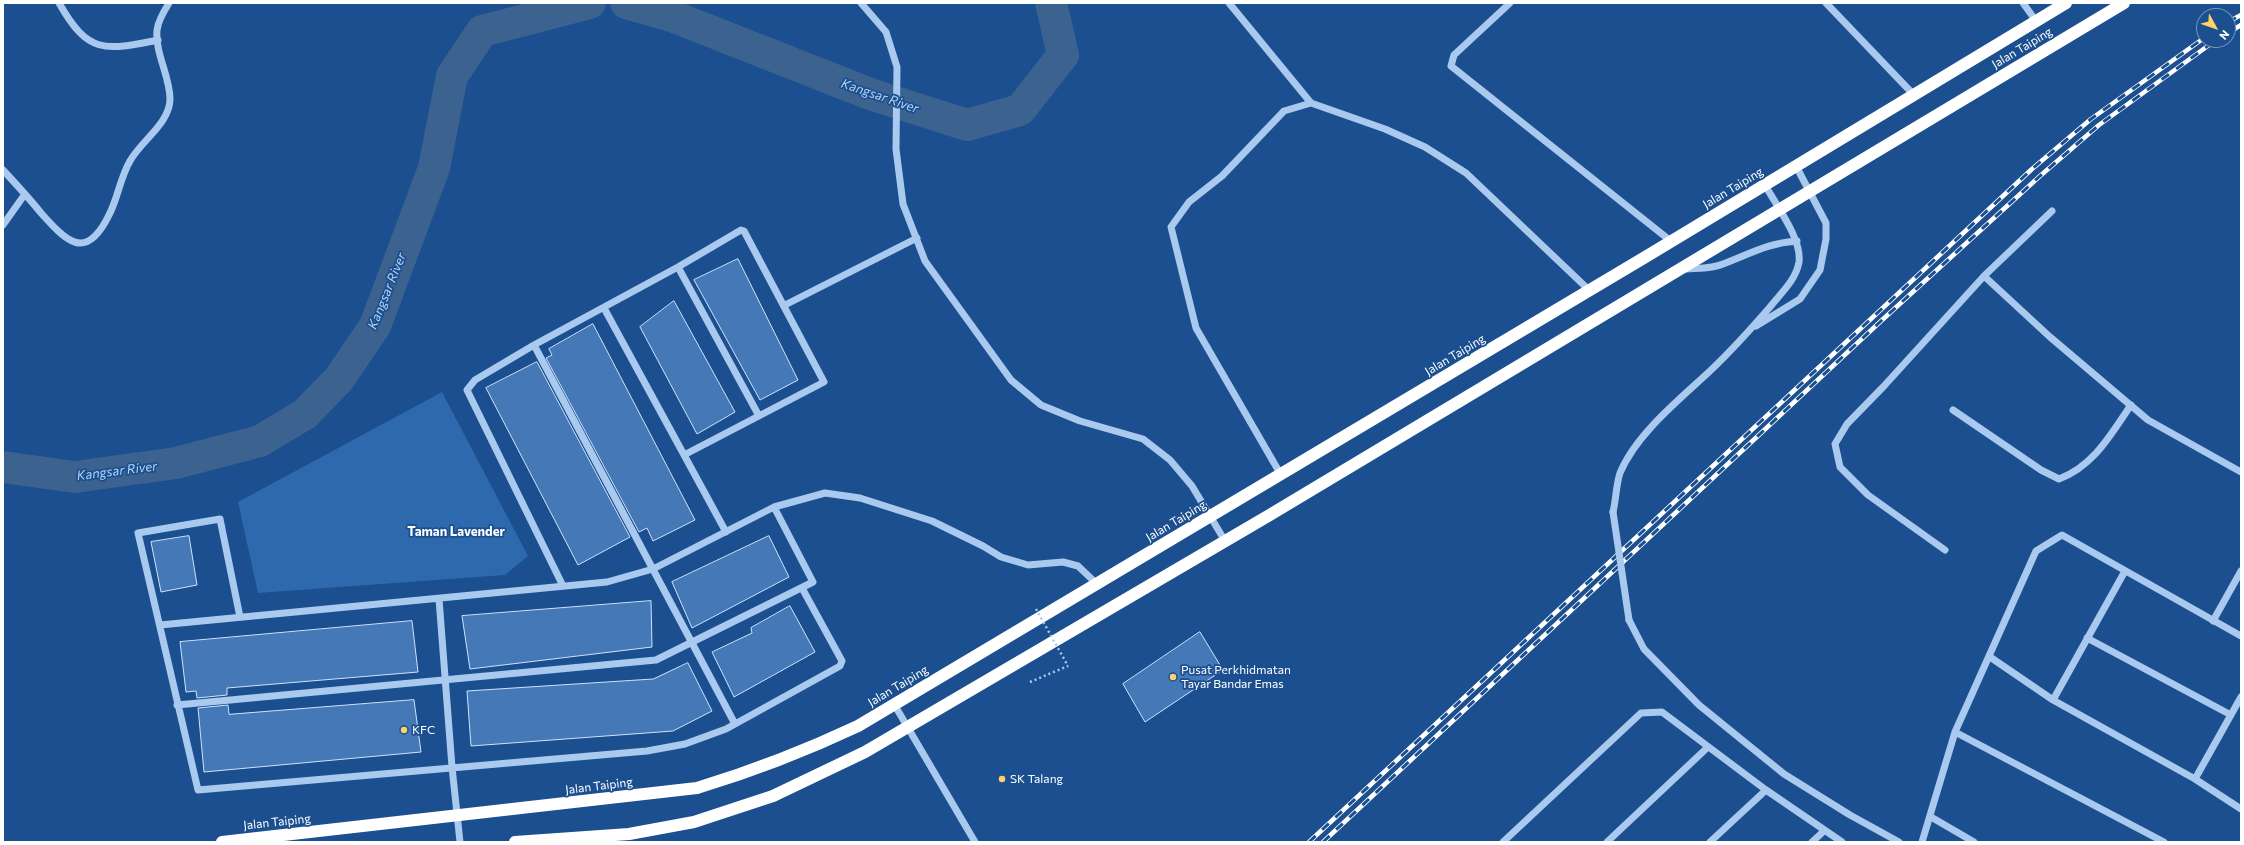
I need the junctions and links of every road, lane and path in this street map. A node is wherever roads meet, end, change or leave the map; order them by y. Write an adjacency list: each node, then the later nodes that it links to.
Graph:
1 (59, 3): 11 (street)
2 (169, 3): 11 (street)
3 (861, 3): 22 (street)
4 (1229, 3): 13 (street)
5 (1510, 3): 24 (street)
6 (1826, 3): 12 (street)
7 (2023, 3): 10 (street)
8 (2066, 3): 10 (highway, Jalan Taiping)
9 (2124, 3): 17 (highway, Jalan Taiping)
10 (2036, 21): 12 (highway, Jalan Taiping)
11 (158, 40): 18 (street)
12 (1914, 95): 14 (highway, Jalan Taiping)
13 (1311, 102): 28 (street); 38 (street)
14 (1796, 166): 16 (highway, Jalan Taiping); 17 (street)
15 (3, 170): 18 (street)
16 (1766, 185): 19 (street); 24 (highway, Jalan Taiping)
17 (1810, 191): 19 (highway, Jalan Taiping); 31 (street)
18 (25, 194): 21 (street)
19 (1778, 210): 23 (street); 26 (highway, Jalan Taiping)
20 (2052, 211): 27 (street)
21 (3, 225)
22 (917, 238): 29 (street); 40 (street)
23 (1797, 241): 26 (street); 31 (street)
24 (1672, 242): 28 (highway, Jalan Taiping)
25 (678, 267): 29 (street); 30 (street); 35 (street)
26 (1680, 269): 42 (highway, Jalan Taiping)
27 (1984, 276): 33 (street); 43 (street)
28 (1589, 290): 38 (highway, Jalan Taiping)
29 (785, 306): 35 (street)
30 (604, 308): 32 (street); 36 (street)
31 (1751, 329): 87 (street, bridge)
32 (534, 345): 44 (street); 48 (street)
33 (2131, 405): 34 (street); 37 (street)
34 (1953, 410)
35 (759, 416): 36 (street)
36 (684, 455): 41 (street)
37 (2241, 472)
38 (1281, 475): 40 (highway, Jalan Taiping)
39 (774, 507): 41 (street); 47 (street); 49 (street)
40 (1211, 517): 42 (street); 47 (highway, Jalan Taiping)
41 (726, 532): 44 (street)
42 (1225, 541): 67 (highway, Jalan Taiping)
43 (1945, 550)
44 (653, 569): 48 (street); 57 (street)
45 (2125, 571): 53 (street); 56 (street); 58 (street)
46 (2241, 571): 53 (street)
47 (1097, 584): 63 (highway, Jalan Taiping)
48 (563, 586): 50 (street)
49 (802, 588): 57 (street); 66 (street)
50 (439, 598): 52 (street); 59 (street)
51 (1036, 610): 60 (path, bridge)
52 (240, 617): 54 (street); 54 (street)
53 (2213, 621): 55 (street)
54 (160, 625): 64 (street)
55 (2241, 636)
56 (2087, 638): 62 (street); 65 (street)
57 (692, 643): 59 (street); 66 (street)
58 (1990, 657): 62 (street); 68 (street)
59 (445, 680): 64 (street); 70 (street)
60 (1030, 682)
61 (2241, 697): 65 (street)
62 (2053, 700): 71 (street)
63 (894, 704): 67 (street); 74 (highway, Jalan Taiping)
64 (177, 705): 70 (street)
65 (2230, 715): 71 (street)
66 (735, 724): 70 (street)
67 (907, 728): 77 (highway, Jalan Taiping); 81 (street)
68 (1955, 732): 75 (street); 90 (street)
69 (1708, 747): 72 (street); 82 (street); 83 (street)
70 (452, 767): 74 (street)
71 (2195, 779): 73 (street)
72 (1766, 790): 76 (street); 84 (street)
73 (2241, 809)
74 (458, 816): 78 (highway, Jalan Taiping); 79 (street)
75 (1931, 817): 88 (street); 89 (street)
76 (1824, 831): 85 (street); 86 (street)
77 (621, 838): 80 (highway, Jalan Taiping)
78 (222, 842)
79 (460, 842)
80 (515, 842)
81 (975, 842)
82 (1503, 842)
83 (1607, 842)
84 (1710, 842)
85 (1812, 842)
86 (1842, 842)
87 (1899, 842)
88 (1922, 842)
89 (1974, 842)
90 (2164, 842)

